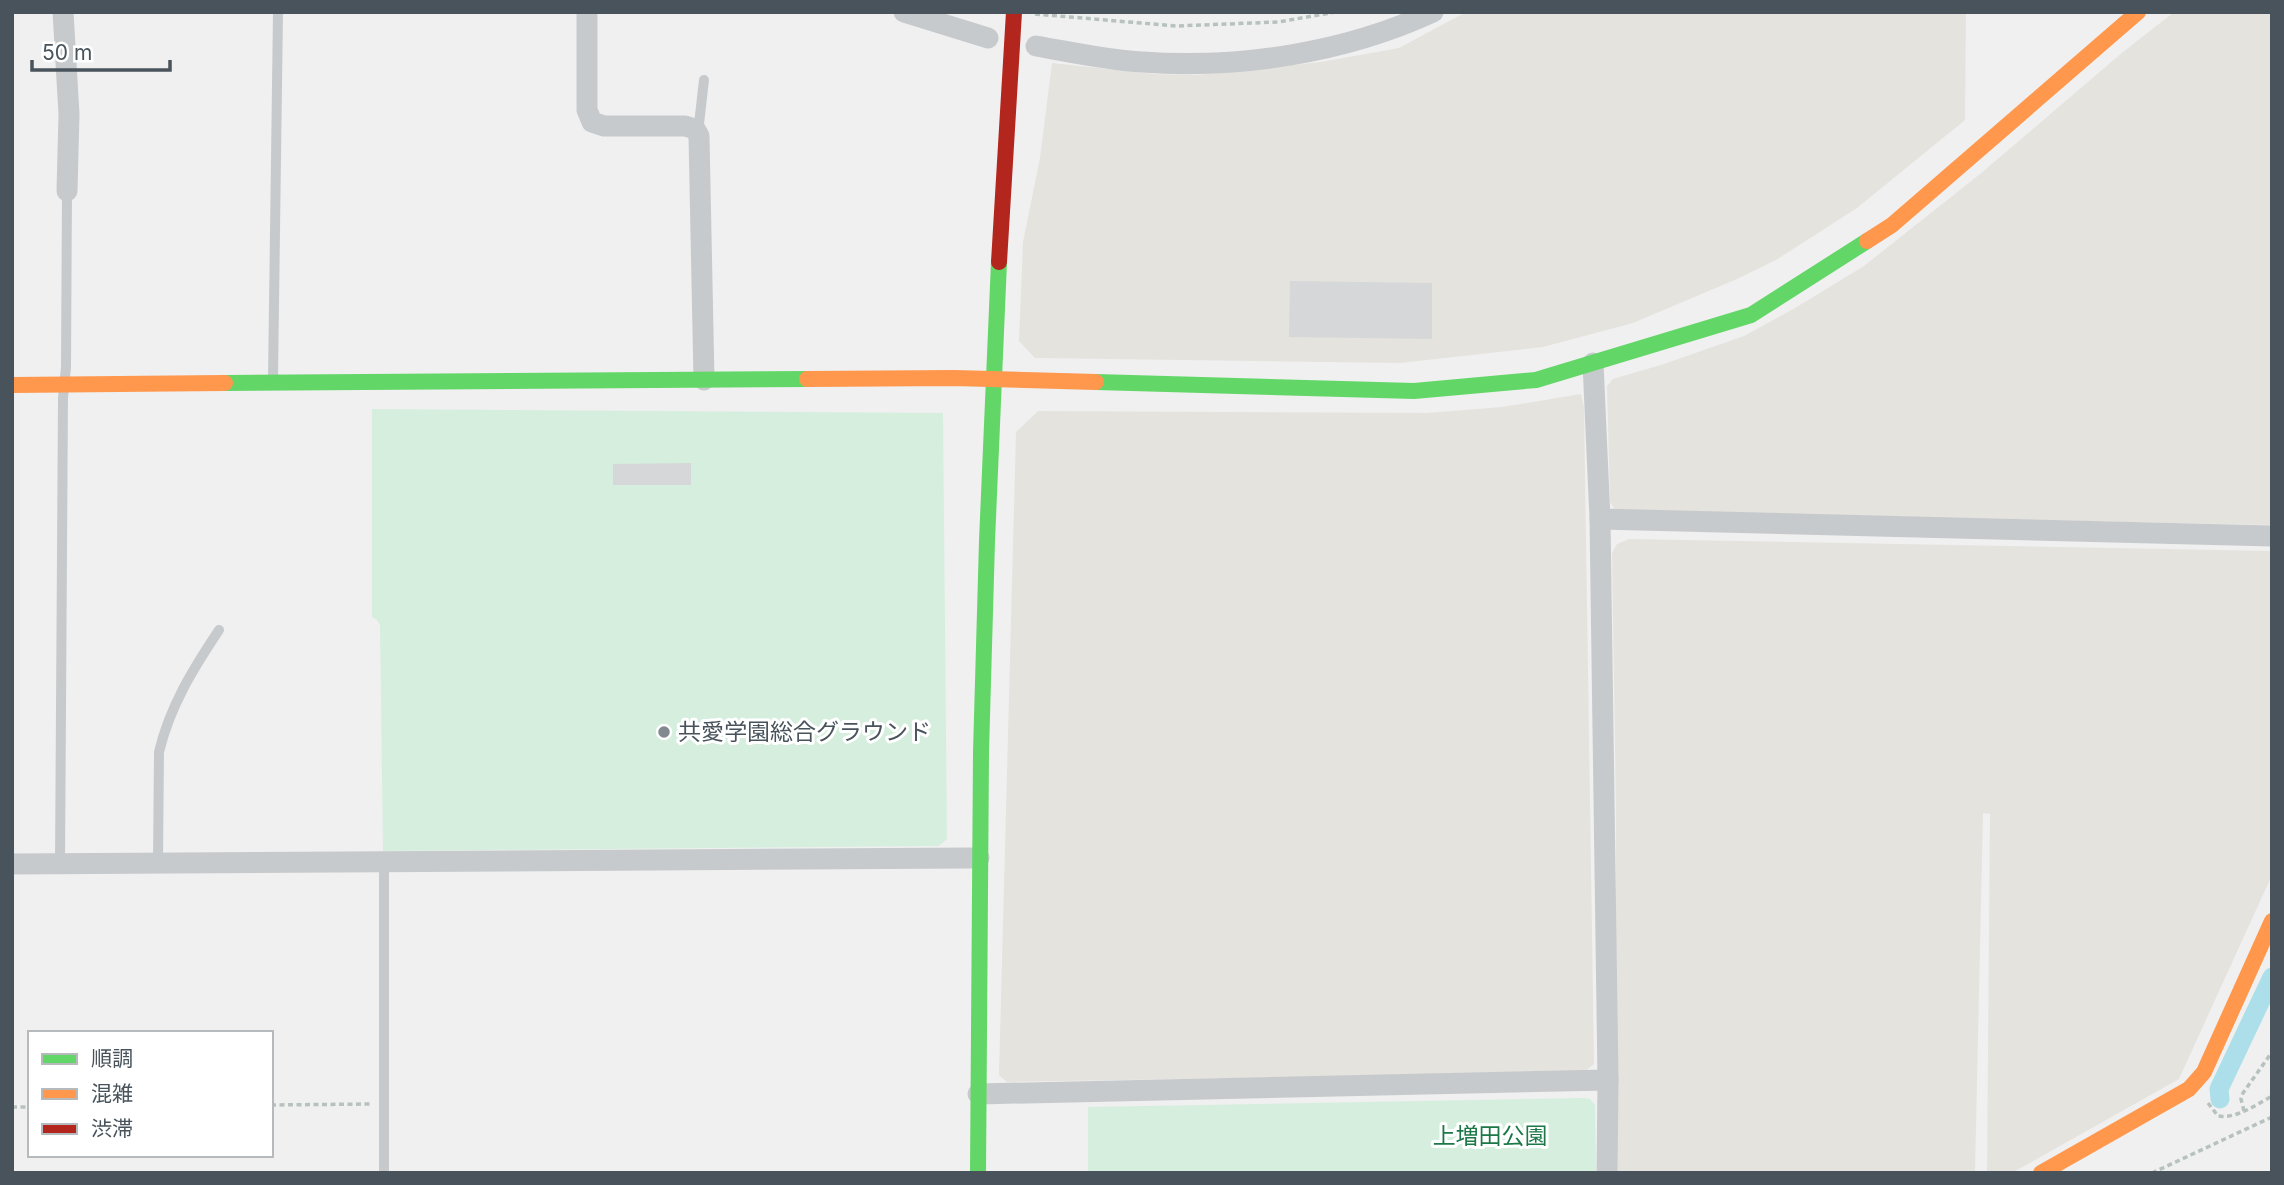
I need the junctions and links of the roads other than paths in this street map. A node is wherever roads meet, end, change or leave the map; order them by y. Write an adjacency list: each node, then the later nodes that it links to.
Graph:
1 (63, 12): 12 (street)
2 (278, 12): 16 (lane)
3 (587, 12): 11 (street)
4 (904, 12): 8 (street)
5 (1014, 12): 15 (street)
6 (1433, 12): 9 (street)
7 (2138, 12): 13 (street)
8 (988, 37)
9 (1037, 46)
10 (704, 80): 11 (lane)
11 (695, 129): 14 (street)
12 (67, 191): 17 (lane)
13 (1593, 363): 15 (street); 19 (street)
14 (704, 380): 15 (street); 16 (street)
15 (993, 380): 22 (street)
16 (273, 382): 17 (street)
17 (65, 384): 18 (street); 24 (lane)
18 (12, 385)
19 (1600, 519): 20 (street); 28 (street)
20 (2272, 536)
21 (219, 630): 23 (lane)
22 (979, 858): 26 (street); 29 (street)
23 (158, 862): 24 (street); 26 (street)
24 (60, 863): 25 (street)
25 (12, 864)
26 (384, 864): 30 (lane)
27 (2272, 921): 33 (street)
28 (1608, 1080): 29 (street); 32 (street)
29 (978, 1094): 31 (street)
30 (384, 1173)
31 (978, 1173)
32 (1607, 1173)
33 (2041, 1173)

